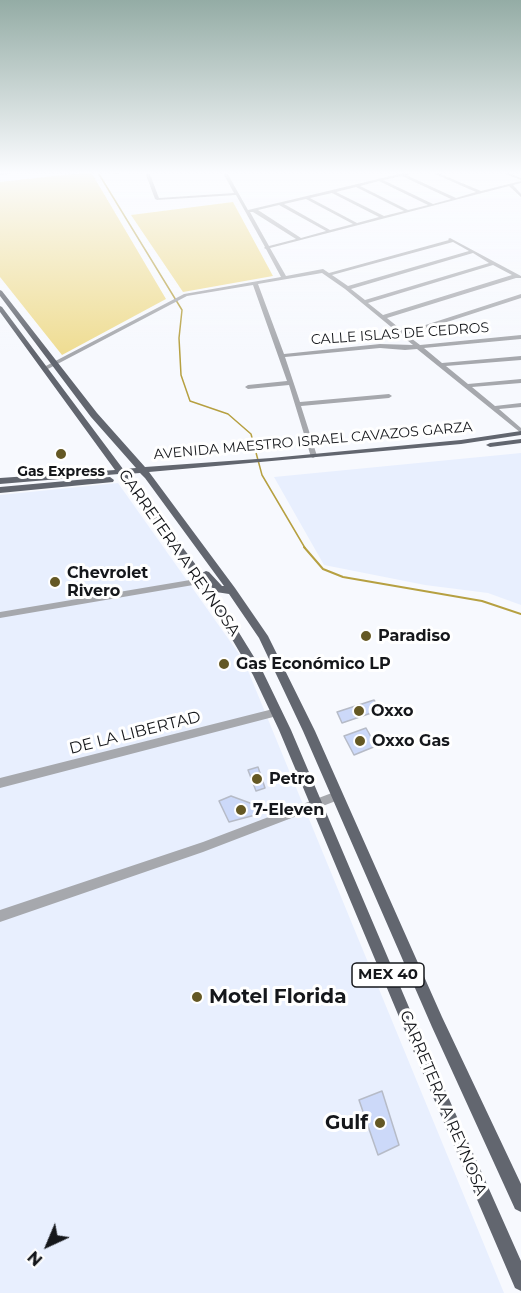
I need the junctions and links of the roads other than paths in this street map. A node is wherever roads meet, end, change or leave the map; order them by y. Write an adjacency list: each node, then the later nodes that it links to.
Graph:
1 (257, 231): 7 (street)
2 (288, 231): 5 (street)
3 (328, 231): 5 (street)
4 (446, 237): 6 (street)
5 (300, 239): 7 (street)
6 (452, 241): 8 (street); 10 (street)
7 (266, 248): 11 (street)
8 (472, 252): 9 (street); 14 (street)
9 (493, 263): 12 (street); 17 (street)
10 (326, 273): 11 (street); 14 (street)
11 (284, 277): 13 (street)
12 (518, 277): 19 (street)
13 (255, 282): 24 (street); 26 (street)
14 (347, 288): 17 (street)
15 (0, 292): 26 (main road, CARRETERA A REYNOSA / MEX 40)
16 (521, 296): 21 (street)
17 (364, 302): 19 (street)
18 (0, 308): 20 (main road, CARRETERA A REYNOSA / MEX 40)
19 (383, 317): 21 (street)
20 (20, 334): 26 (main road); 28 (main road, CARRETERA A REYNOSA / MEX 40)
21 (404, 334): 23 (street)
22 (521, 338): 23 (street, CALLE ISLAS DE CEDROS)
23 (419, 346): 24 (street, CALLE ISLAS DE CEDROS); 27 (street)
24 (282, 356): 30 (street)
25 (521, 358): 27 (street)
26 (56, 362): 28 (street); 43 (main road, CARRETERA A REYNOSA / MEX 40)
27 (441, 365): 31 (street)
28 (44, 369): 39 (main road, CARRETERA A REYNOSA / MEX 40)
29 (521, 381): 31 (street)
30 (291, 382): 32 (street); 34 (street)
31 (467, 386): 36 (street)
32 (248, 387)
33 (389, 396): 34 (street)
34 (298, 404): 40 (street)
35 (521, 405): 36 (street)
36 (494, 408): 37 (street)
37 (521, 432): 40 (main road, AVENIDA MAESTRO ISRAEL CAVAZOS GARZA)
38 (521, 441): 41 (main road, AVENIDA MAESTRO ISRAEL CAVAZOS GARZA)
39 (107, 454): 42 (main road); 44 (main road, CARRETERA A REYNOSA / MEX 40)
40 (313, 456): 41 (main road, AVENIDA MAESTRO ISRAEL CAVAZOS GARZA)
41 (271, 462): 43 (main road, AVENIDA MAESTRO ISRAEL CAVAZOS GARZA)
42 (91, 474): 44 (main road, AVENIDA MAESTRO ISRAEL CAVAZOS GARZA); 45 (main road, AVENIDA MAESTRO ISRAEL CAVAZOS GARZA)
43 (145, 474): 44 (main road, AVENIDA MAESTRO ISRAEL CAVAZOS GARZA); 49 (main road, CARRETERA A REYNOSA / MEX 40)
44 (125, 476): 46 (main road, AVENIDA MAESTRO ISRAEL CAVAZOS GARZA); 47 (main road, CARRETERA A REYNOSA / MEX 40)
45 (0, 481)
46 (0, 490)
47 (144, 501): 48 (main road, CARRETERA A REYNOSA / MEX 40); 49 (main road)
48 (202, 581): 50 (street); 51 (main road, CARRETERA A REYNOSA / MEX 40)
49 (232, 590): 53 (main road, CARRETERA A REYNOSA / MEX 40)
50 (0, 615)
51 (277, 712): 52 (street, DE LA LIBERTAD); 54 (main road, CARRETERA A REYNOSA / MEX 40)
52 (0, 783)
53 (337, 796): 54 (street); 56 (main road, CARRETERA A REYNOSA / MEX 40)
54 (316, 805): 55 (street); 57 (main road, CARRETERA A REYNOSA / MEX 40)
55 (0, 916)
56 (521, 1203)
57 (521, 1282)

